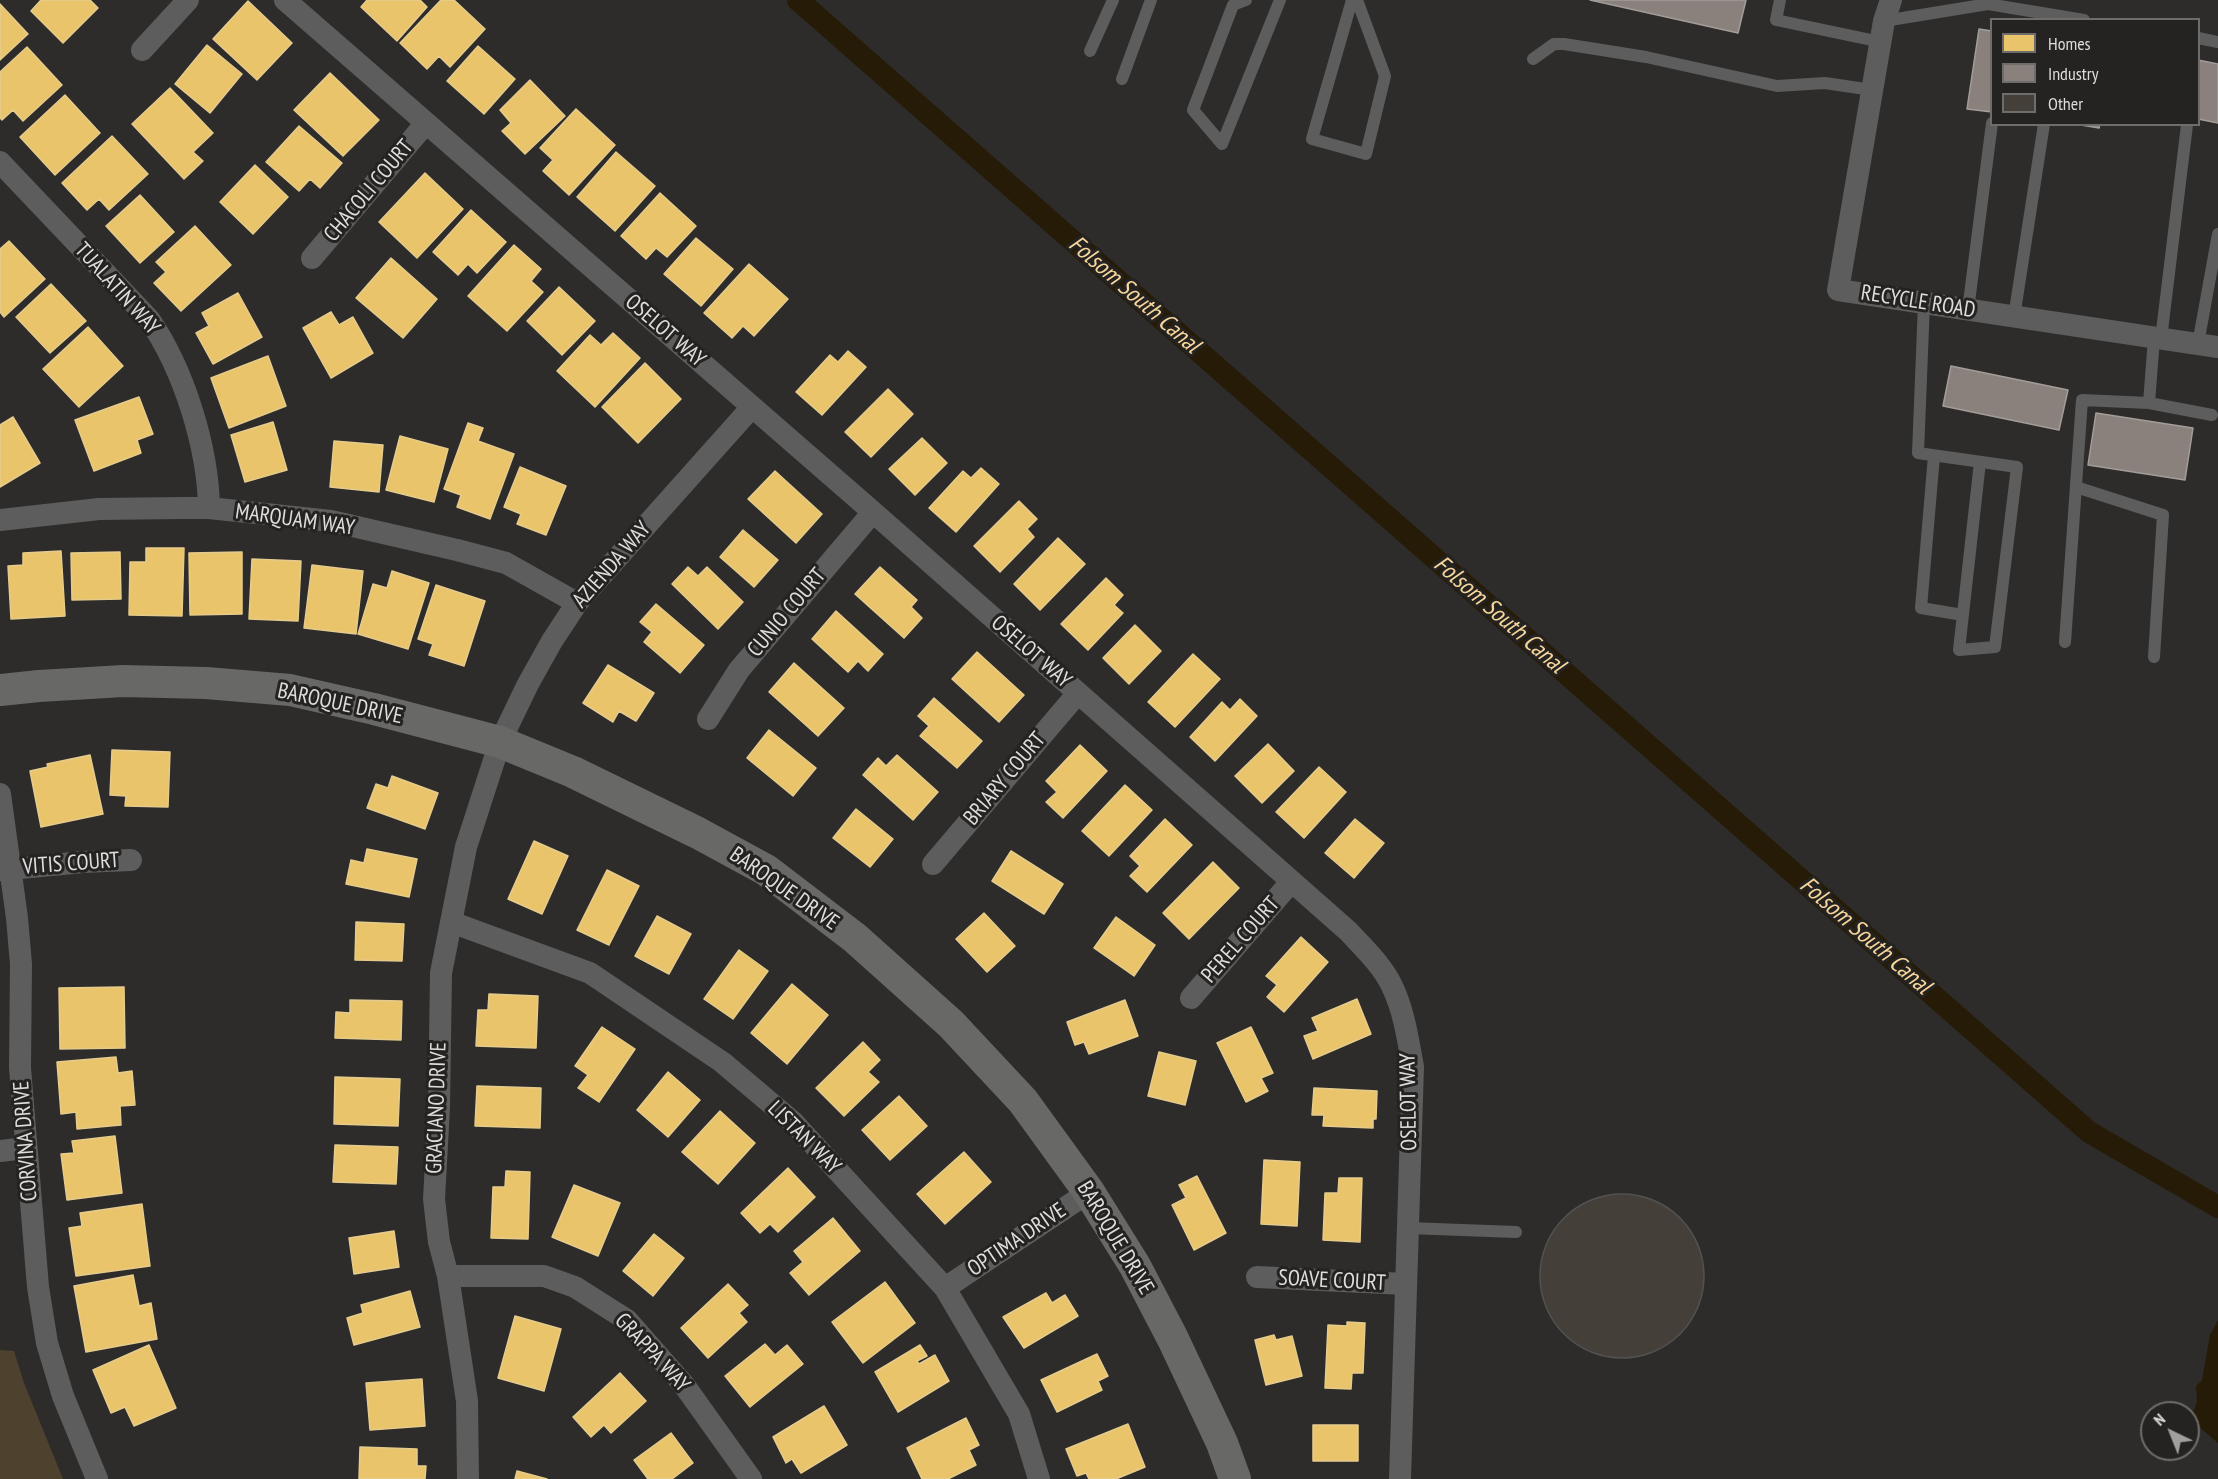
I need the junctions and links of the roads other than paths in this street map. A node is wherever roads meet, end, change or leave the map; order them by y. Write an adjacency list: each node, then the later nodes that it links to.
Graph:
1 (188, 0): 14 (street)
2 (285, 0): 19 (street, OSELOT WAY)
3 (1113, 0): 15 (lane)
4 (1151, 0): 17 (lane)
5 (1246, 0): 6 (lane)
6 (1280, 0)
7 (1352, 0): 8 (lane)
8 (1357, 0)
9 (1780, 0): 11 (lane)
10 (2073, 18): 11 (lane)
11 (1885, 21): 18 (street, RECYCLE ROAD)
12 (2200, 38): 13 (lane)
13 (2218, 42)
14 (142, 50)
15 (1089, 51)
16 (1533, 59): 18 (lane)
17 (1122, 79)
18 (1872, 90): 26 (street, RECYCLE ROAD)
19 (426, 123): 25 (street, CHACOLI COURT); 32 (street, OSELOT WAY)
20 (1992, 126): 27 (lane)
21 (2044, 126): 28 (lane)
22 (2187, 126): 29 (lane)
23 (0, 162): 37 (street, TUALATIN WAY)
24 (2218, 234): 30 (lane)
25 (312, 258)
26 (1924, 303): 27 (street, RECYCLE ROAD); 34 (lane)
27 (1968, 310): 28 (street, RECYCLE ROAD)
28 (2014, 317): 29 (street, RECYCLE ROAD)
29 (2157, 338): 30 (street, RECYCLE ROAD); 31 (lane)
30 (2208, 346)
31 (2149, 403): 33 (lane); 36 (lane)
32 (752, 407): 38 (street, OSELOT WAY); 40 (street, AZIENDA WAY)
33 (2212, 415)
34 (1934, 456): 35 (lane); 41 (lane)
35 (1980, 462): 41 (lane); 41 (lane)
36 (2076, 486): 42 (lane); 43 (lane)
37 (209, 508): 39 (street, MARQUAM WAY); 40 (street, MARQUAM WAY)
38 (873, 512): 45 (street, OSELOT WAY); 46 (street, CUNIO COURT)
39 (0, 520)
40 (577, 603): 47 (street, AZIENDA WAY)
41 (1963, 615)
42 (2066, 642)
43 (2154, 657)
44 (0, 690): 47 (street, BAROQUE DRIVE)
45 (1078, 693): 50 (street, BRIARY COURT); 52 (street, OSELOT WAY)
46 (708, 719)
47 (500, 742): 53 (street, GRACIANO DRIVE); 57 (street, BAROQUE DRIVE)
48 (0, 794): 51 (street, CORVINA DRIVE)
49 (131, 860): 51 (street, VITIS COURT)
50 (933, 864)
51 (5, 870): 55 (street, CORVINA DRIVE)
52 (1291, 882): 54 (street, PEREL COURT); 58 (street, OSELOT WAY)
53 (451, 922): 60 (street, GRACIANO DRIVE); 63 (street, LISTAN WAY)
54 (1191, 998)
55 (26, 1148): 56 (street); 64 (street, CORVINA DRIVE)
56 (0, 1151)
57 (1089, 1192): 63 (street, OPTIMA DRIVE); 68 (street, BAROQUE DRIVE)
58 (1408, 1228): 59 (lane); 62 (street, OSELOT WAY)
59 (1516, 1232)
60 (448, 1276): 65 (street, GRACIANO DRIVE); 66 (street, GRAPPA WAY)
61 (1257, 1277): 62 (street, SOAVE COURT)
62 (1406, 1284): 69 (street, OSELOT WAY)
63 (945, 1288): 67 (street, LISTAN WAY)
64 (97, 1479)
65 (468, 1479)
66 (751, 1479)
67 (1039, 1479)
68 (1235, 1479)
69 (1400, 1479)

